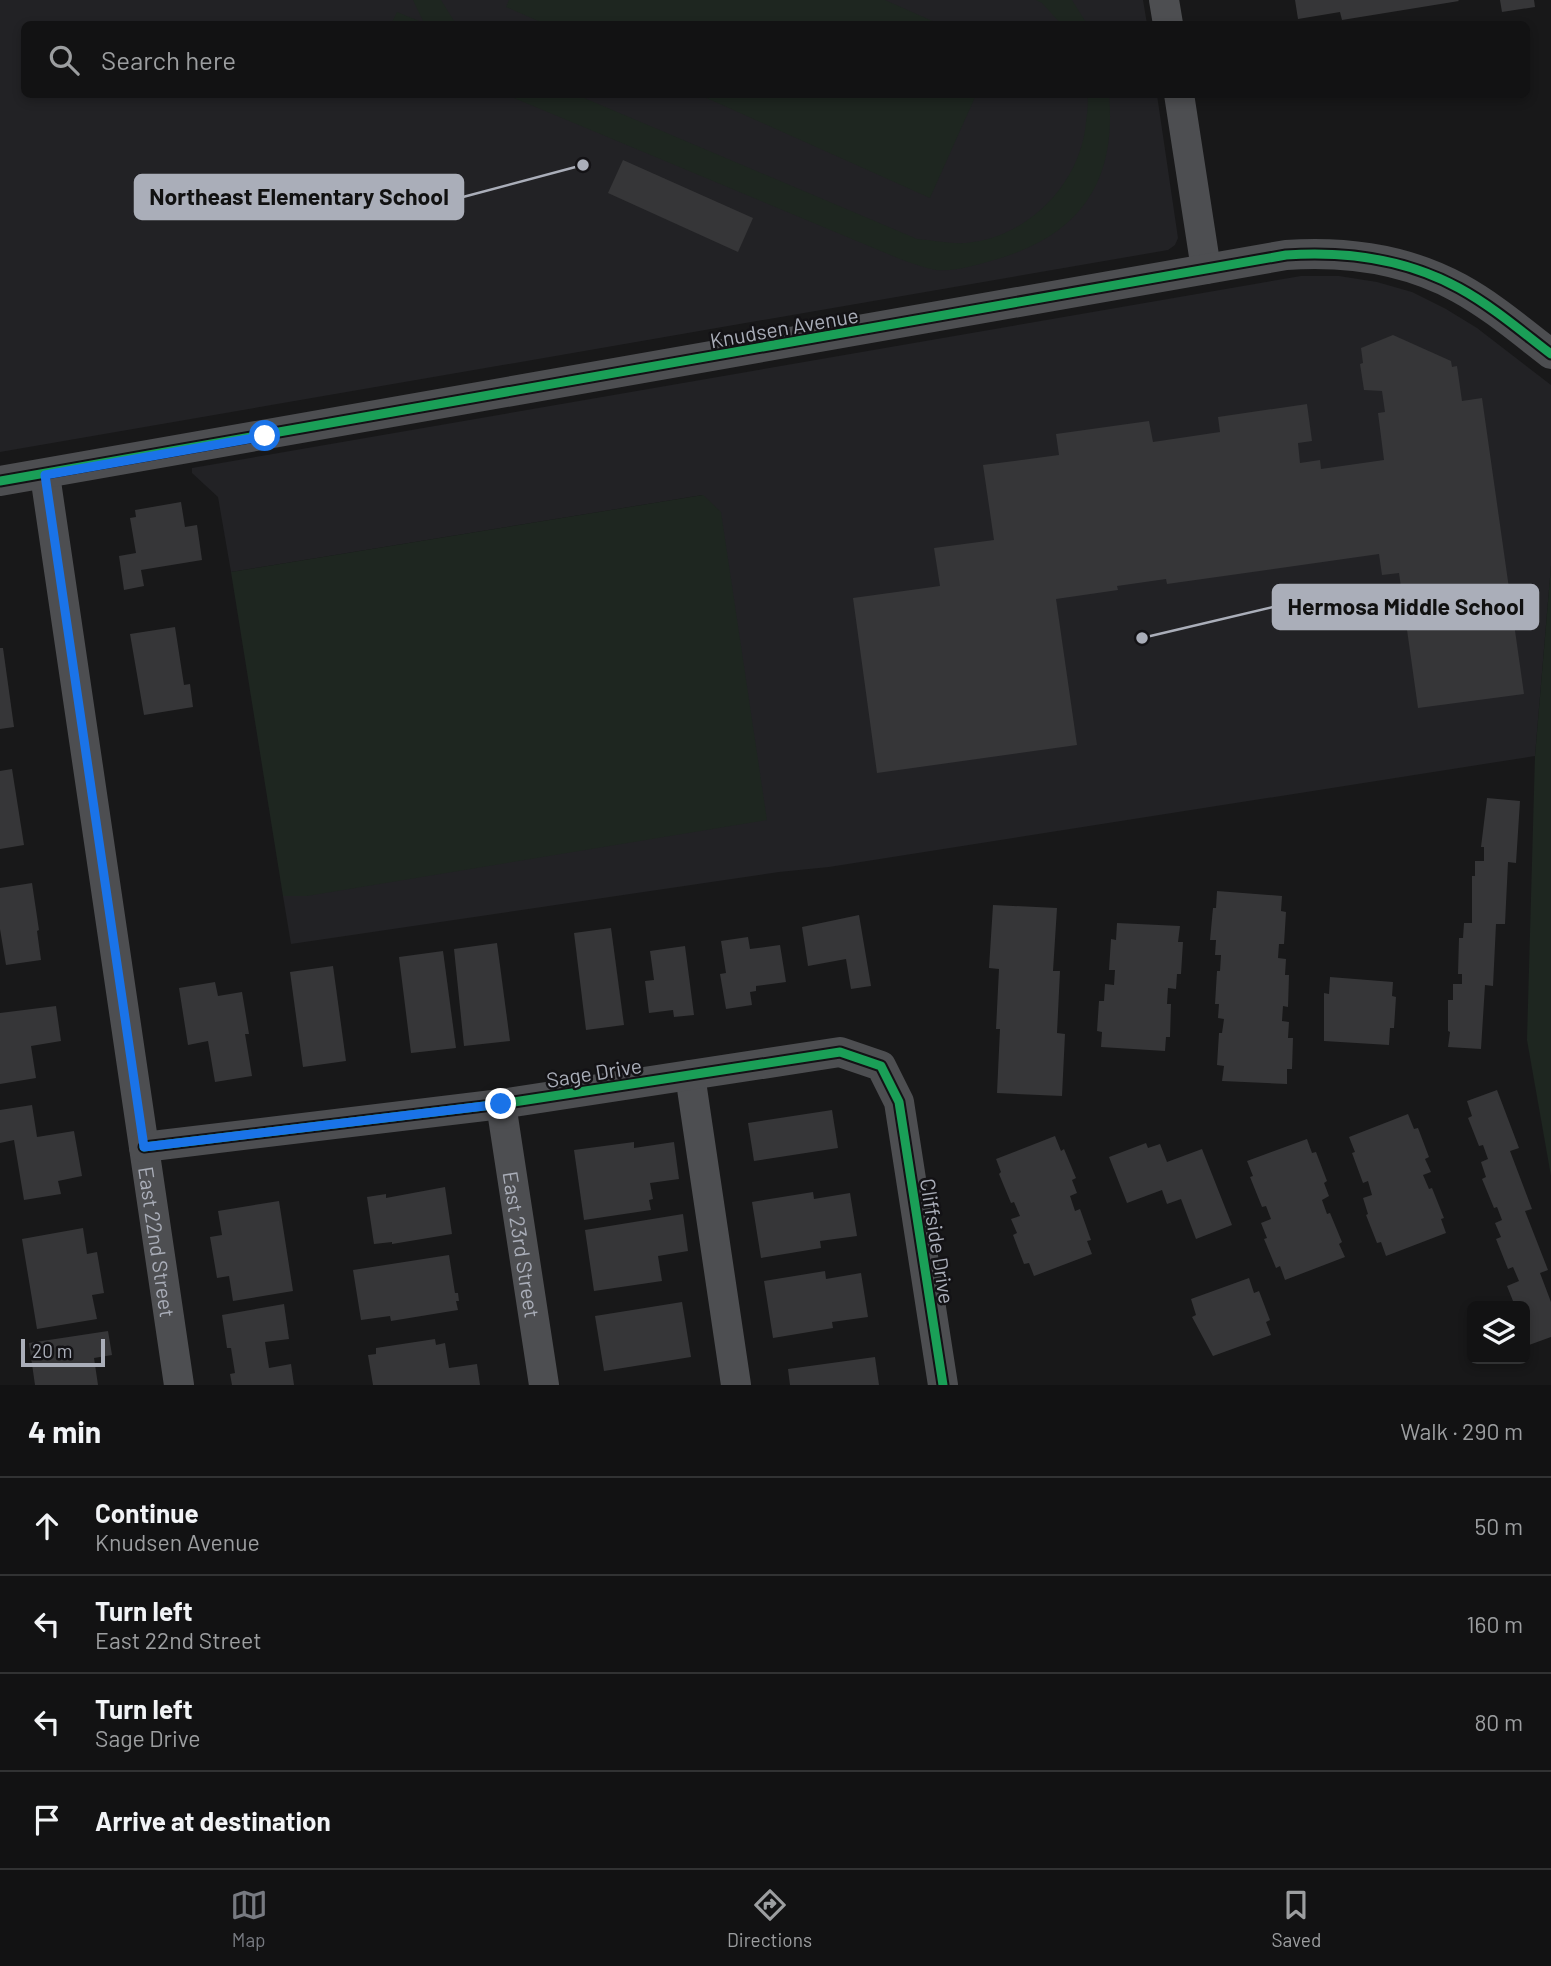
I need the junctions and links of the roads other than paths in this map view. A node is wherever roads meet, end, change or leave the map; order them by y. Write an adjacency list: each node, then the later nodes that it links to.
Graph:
1 (1164, 0): 2 (street)
2 (1168, 21)
3 (1179, 98): 4 (street)
4 (1206, 270): 5 (street, Knudsen Avenue); 6 (street, Knudsen Avenue)
5 (1551, 355)
6 (45, 475): 7 (street, Knudsen Avenue); 11 (street, East 22nd Street)
7 (0, 481)
8 (690, 1075): 9 (street, Sage Drive); 10 (street, Sage Drive); 14 (street)
9 (899, 1102): 15 (street, Cliffside Drive)
10 (501, 1104): 11 (street, Sage Drive); 13 (street, East 23rd Street)
11 (144, 1147): 12 (street, East 22nd Street)
12 (179, 1385)
13 (544, 1385)
14 (736, 1385)
15 (943, 1385)

